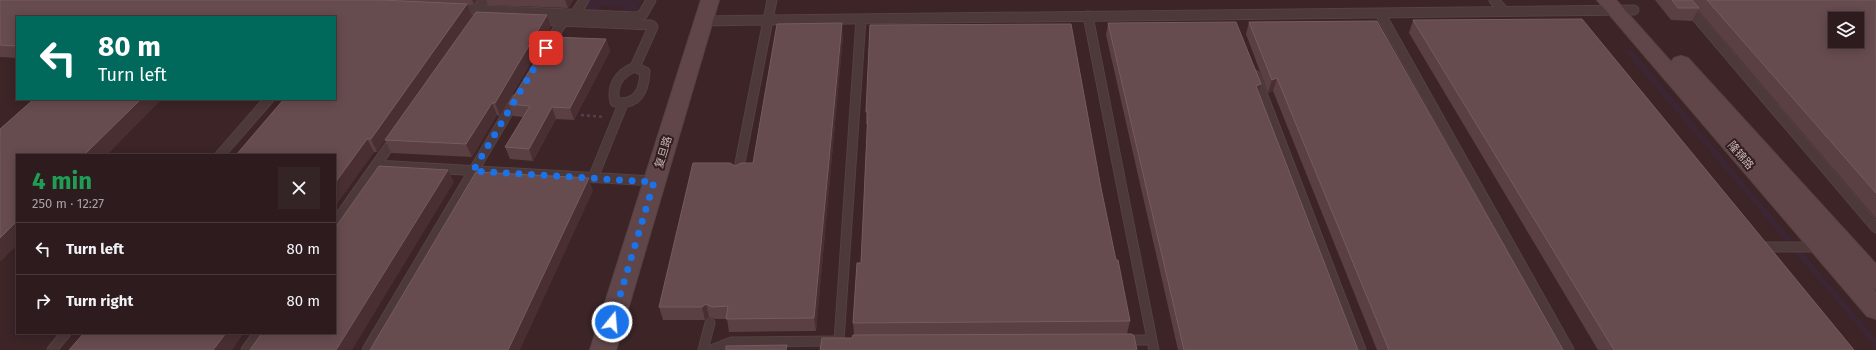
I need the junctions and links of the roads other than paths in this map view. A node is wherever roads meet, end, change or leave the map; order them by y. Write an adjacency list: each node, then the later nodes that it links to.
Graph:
1 (484, 0): 12 (lane)
2 (584, 0): 13 (lane)
3 (651, 0): 13 (lane)
4 (710, 0): 18 (main road, 复旦路)
5 (772, 0): 16 (lane)
6 (1494, 0): 10 (lane)
7 (1682, 0): 33 (lane)
8 (1620, 5): 10 (lane); 34 (main road, 隆锦路); 36 (main road, 隆锦路)
9 (446, 9): 12 (lane)
10 (1504, 12): 11 (lane)
11 (1380, 13): 14 (lane); 51 (lane)
12 (478, 14): 13 (lane); 17 (lane)
13 (575, 14)
14 (1088, 16): 15 (lane); 42 (lane)
15 (861, 19): 16 (lane); 43 (lane)
16 (768, 20): 18 (lane); 29 (lane)
17 (563, 21): 19 (lane); 20 (lane)
18 (703, 21): 31 (main road, 复旦路)
19 (542, 55)
20 (635, 67): 24 (lane); 24 (lane)
21 (1252, 67): 50 (lane)
22 (522, 89): 28 (lane)
23 (268, 100): 26 (lane)
24 (623, 104): 30 (lane)
25 (398, 134): 27 (lane)
26 (221, 154)
27 (376, 165): 28 (lane); 32 (lane)
28 (473, 171): 30 (lane); 46 (lane)
29 (738, 173)
30 (593, 178): 31 (lane)
31 (654, 182): 47 (main road, 复旦路)
32 (336, 222)
33 (1876, 228)
34 (1822, 247): 35 (lane); 37 (main road, 隆锦路)
35 (1768, 259)
36 (1876, 280)
37 (1876, 309)
38 (710, 323): 48 (lane)
39 (65, 334): 44 (lane)
40 (257, 334): 45 (lane)
41 (1113, 340): 42 (lane)
42 (1153, 345)
43 (798, 346): 49 (lane)
44 (52, 350)
45 (246, 350)
46 (367, 350)
47 (603, 350)
48 (703, 350)
49 (711, 350)
50 (1361, 350)
51 (1569, 350)

